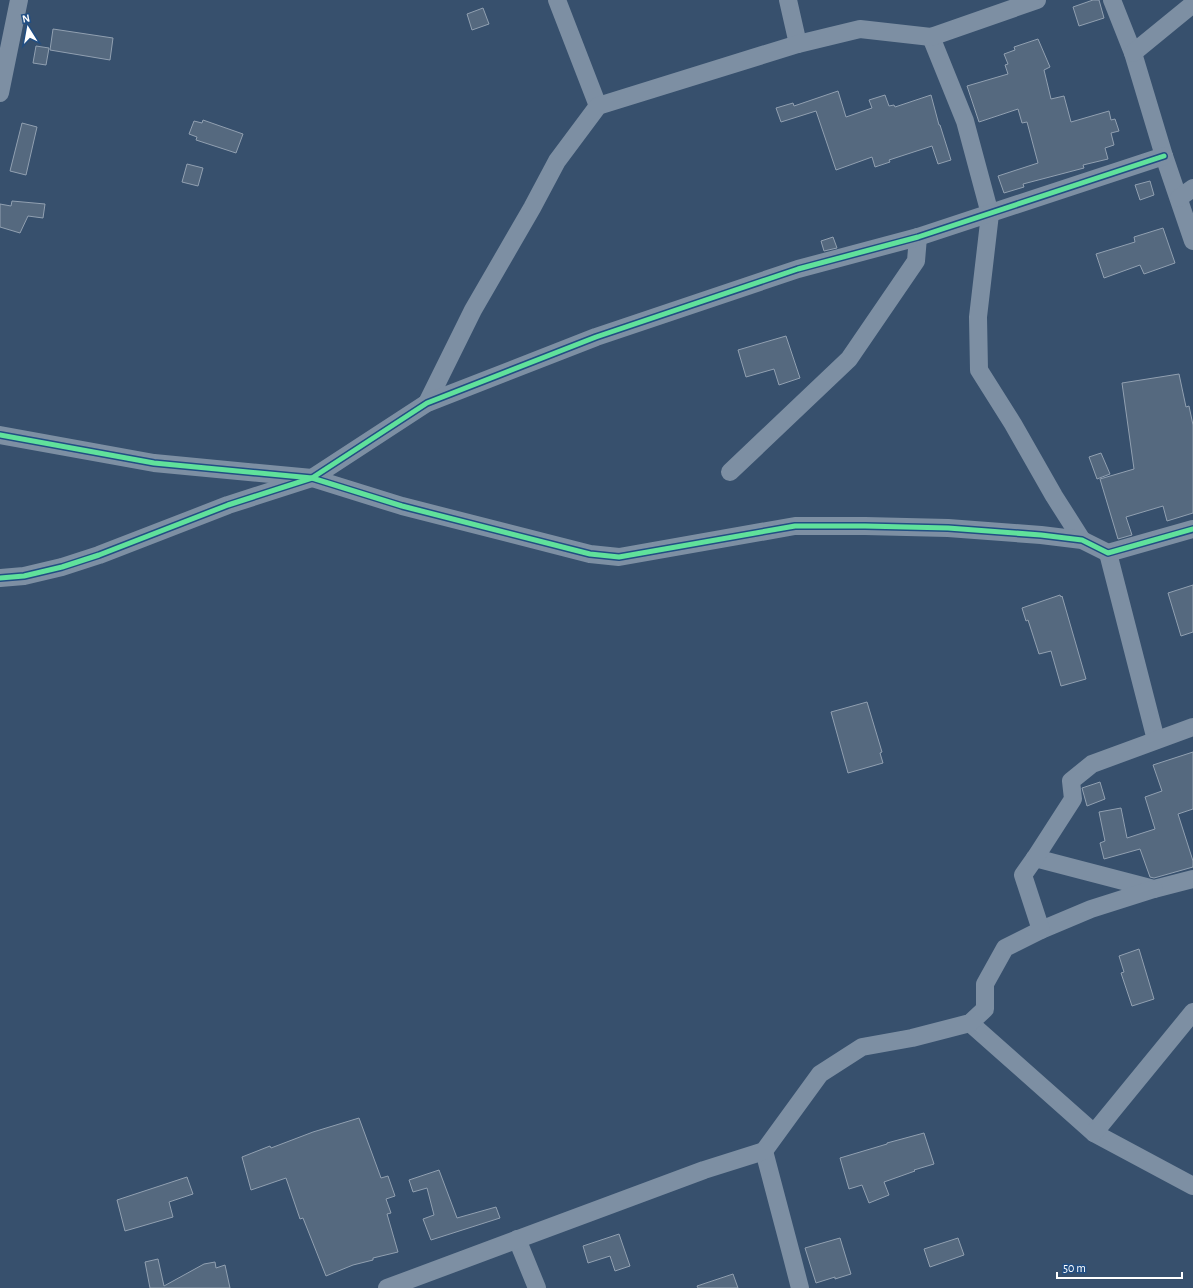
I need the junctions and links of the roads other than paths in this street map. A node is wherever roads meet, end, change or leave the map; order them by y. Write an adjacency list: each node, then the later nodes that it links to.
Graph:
1 (19, 0): 10 (street)
2 (557, 0): 11 (street)
3 (788, 0): 8 (street)
4 (1037, 0): 7 (street)
5 (1112, 0): 9 (street)
6 (1193, 4): 9 (street)
7 (932, 37): 8 (street); 14 (street)
8 (798, 44): 11 (street)
9 (1133, 53): 12 (street)
10 (0, 93)
11 (598, 106): 17 (street)
12 (1164, 156): 13 (street); 14 (street)
13 (1186, 193): 16 (street)
14 (990, 214): 15 (street); 22 (street)
15 (918, 237): 17 (street); 19 (street)
16 (1193, 241)
17 (427, 403): 20 (street)
18 (0, 435): 20 (street)
19 (730, 472)
20 (312, 478): 22 (street); 24 (street)
21 (1193, 529): 23 (street)
22 (1082, 540): 23 (street)
23 (1108, 553): 26 (street)
24 (0, 578)
25 (1193, 727): 26 (street)
26 (1156, 740): 27 (street)
27 (1035, 858): 29 (street); 30 (street)
28 (1193, 879): 29 (street)
29 (1154, 888): 30 (street)
30 (1041, 930): 32 (street)
31 (1193, 1012): 33 (street)
32 (970, 1023): 33 (street); 34 (street)
33 (1094, 1132): 35 (street)
34 (764, 1151): 36 (street); 39 (street)
35 (1193, 1186)
36 (517, 1239): 37 (street); 38 (street)
37 (386, 1288)
38 (537, 1288)
39 (800, 1288)

